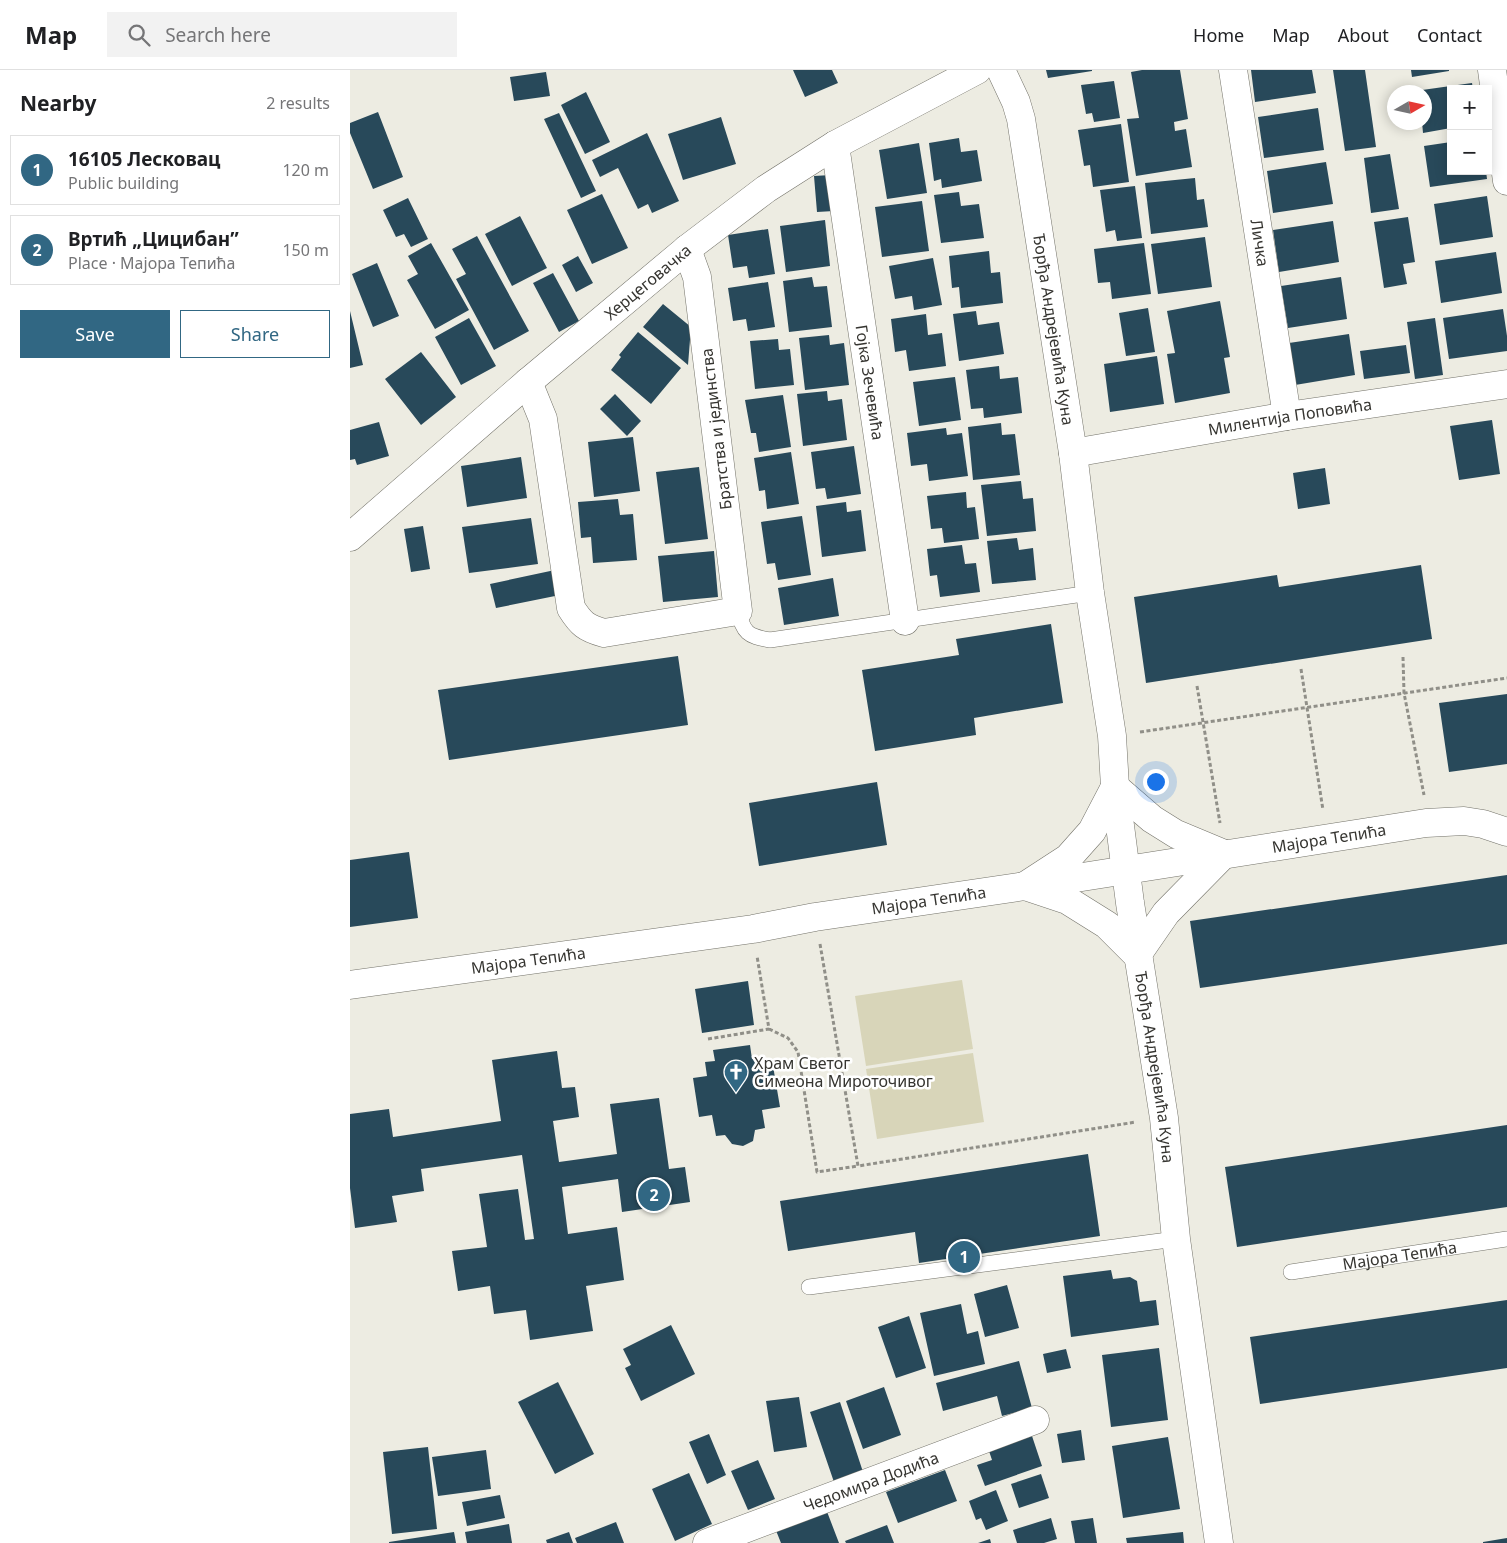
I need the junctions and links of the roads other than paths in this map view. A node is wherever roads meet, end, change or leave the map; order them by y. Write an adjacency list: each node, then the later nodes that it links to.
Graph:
1 (977, 70): 5 (street, Херцеговачка)
2 (1001, 70): 11 (street, Ђорђа Андрејевића Куна)
3 (1233, 70): 10 (street, Личка)
4 (1492, 70): 6 (street)
5 (835, 145): 7 (street, Херцеговачка); 15 (street, Гојка Зечевића)
6 (1507, 181)
7 (687, 250): 8 (street, Херцеговачка); 14 (street, Братства и јединства)
8 (528, 382): 12 (street, Херцеговачка); 14 (street)
9 (1507, 384): 10 (street, Милентија Поповића)
10 (1287, 416): 11 (street, Милентија Поповића)
11 (1073, 453): 13 (street, Ђорђа Андрејевића Куна)
12 (350, 537)
13 (1090, 593): 15 (lane); 16 (street, Ђорђа Андрејевића Куна)
14 (738, 611): 15 (lane)
15 (905, 621)
16 (1115, 787): 18 (street); 19 (street, Ђорђа Андрејевића Куна); 20 (street)
17 (1507, 832): 18 (street, Мајора Тепића)
18 (1222, 841): 19 (street, Мајора Тепића); 21 (street)
19 (1126, 870): 20 (street, Мајора Тепића); 21 (street, Ђорђа Андрејевића Куна)
20 (1025, 886): 21 (street); 22 (street, Мајора Тепића)
21 (1137, 954): 23 (street, Ђорђа Андрејевића Куна)
22 (350, 985)
23 (1176, 1239): 26 (lane); 29 (street, Ђорђа Андрејевића Куна)
24 (1507, 1239): 25 (lane, Мајора Тепића)
25 (1291, 1272)
26 (809, 1287)
27 (1035, 1420): 28 (street, Чедомира Додића)
28 (707, 1543)
29 (1219, 1543)

